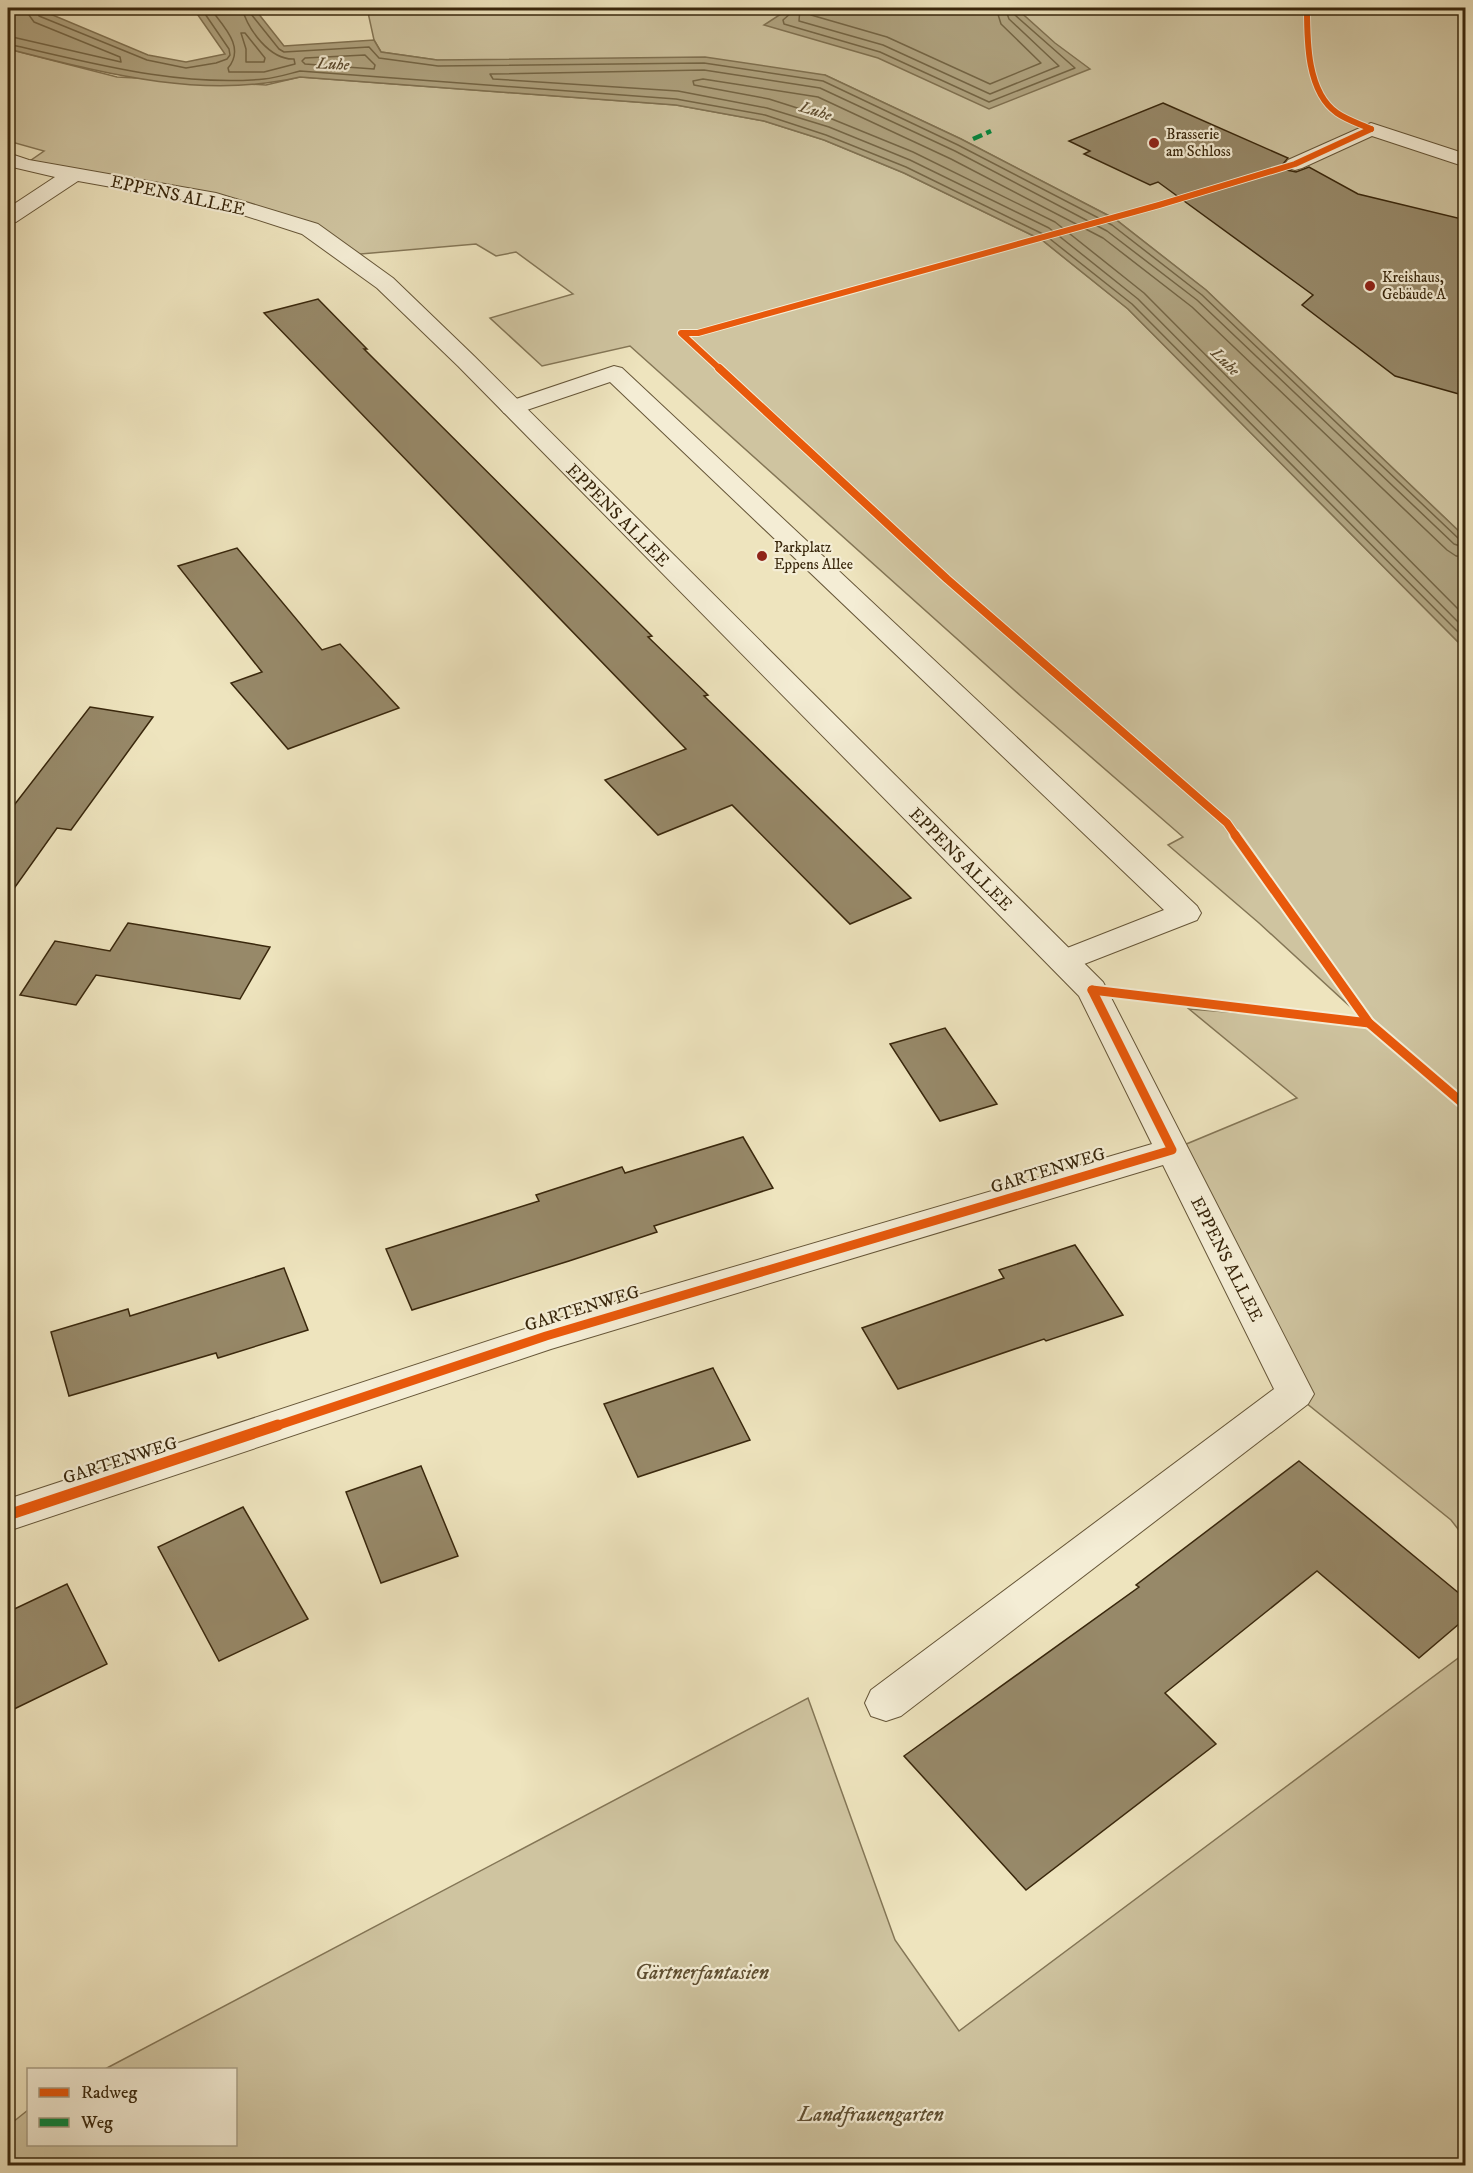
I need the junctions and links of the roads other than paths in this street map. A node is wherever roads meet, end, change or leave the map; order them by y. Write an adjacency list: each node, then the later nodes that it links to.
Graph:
1 (8, 159): 4 (street, EPPENS ALLEE)
2 (1466, 160): 3 (street)
3 (1294, 164)
4 (74, 174): 5 (street); 6 (street, EPPENS ALLEE)
5 (8, 217)
6 (512, 408): 7 (street, EPPENS ALLEE); 7 (street)
7 (1064, 961): 8 (street, EPPENS ALLEE)
8 (1172, 1150): 9 (street, GARTENWEG); 10 (street, EPPENS ALLEE)
9 (8, 1515)
10 (886, 1703)

